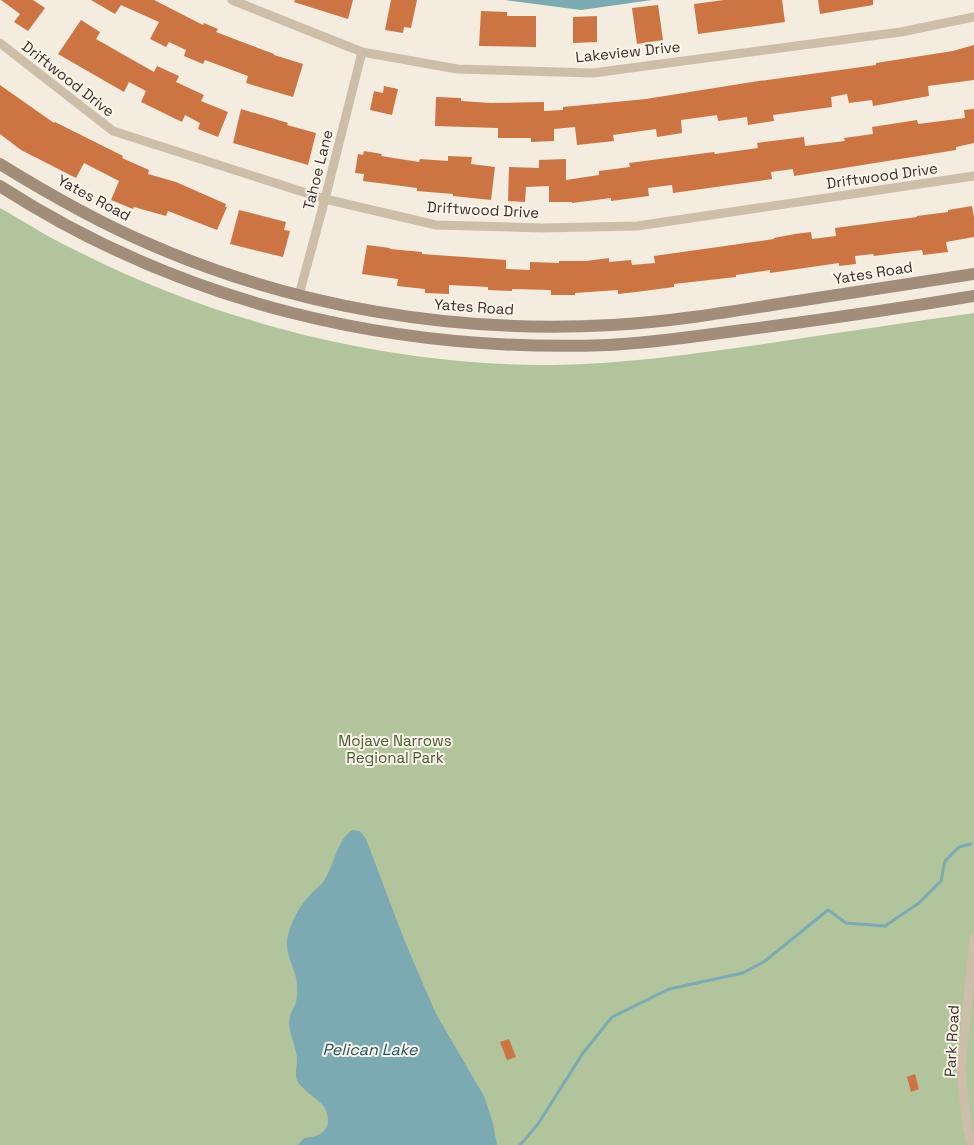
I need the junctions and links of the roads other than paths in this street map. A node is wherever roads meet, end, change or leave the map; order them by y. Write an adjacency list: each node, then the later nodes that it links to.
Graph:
1 (232, 0): 4 (street, Lakeview Drive)
2 (974, 17): 4 (street, Lakeview Drive)
3 (0, 43): 8 (street, Driftwood Drive)
4 (362, 52): 8 (street, Tahoe Lane)
5 (0, 164): 10 (main road, Yates Road)
6 (974, 176): 8 (street, Driftwood Drive)
7 (0, 186): 11 (main road)
8 (325, 199): 10 (street, Tahoe Lane)
9 (974, 274): 10 (main road, Yates Road)
10 (299, 295)
11 (974, 296)
12 (974, 938): 13 (street, Park Road)
13 (972, 1145)

